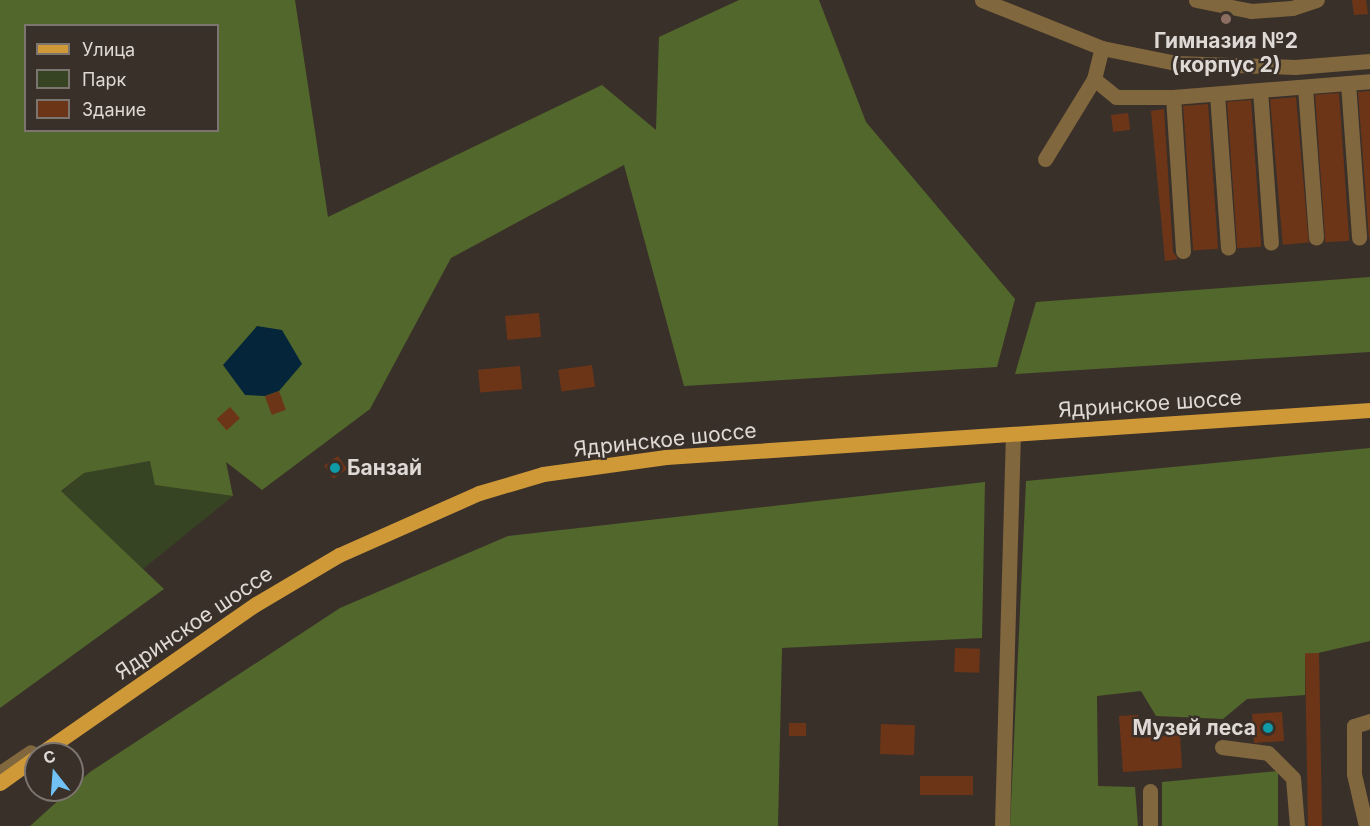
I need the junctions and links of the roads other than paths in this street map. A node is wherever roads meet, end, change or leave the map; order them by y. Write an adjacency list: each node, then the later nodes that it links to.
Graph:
1 (1196, 0): 2 (street)
2 (1317, 0)
3 (986, 1): 4 (street)
4 (1102, 48): 5 (street); 6 (street)
5 (1370, 61)
6 (1094, 79): 12 (street); 13 (street)
7 (1370, 81): 8 (street)
8 (1348, 83): 9 (street); 15 (street)
9 (1305, 87): 10 (street); 14 (street)
10 (1260, 90): 11 (street); 16 (street)
11 (1217, 94): 12 (street); 17 (street)
12 (1173, 97): 18 (street)
13 (1045, 159)
14 (1316, 238)
15 (1359, 238)
16 (1270, 243)
17 (1228, 248)
18 (1183, 251)
19 (1370, 410): 20 (main road, Ядринское шоссе)
20 (1013, 436): 21 (main road, Ядринское шоссе); 29 (street)
21 (91, 717): 23 (main road, Ядринское шоссе); 26 (street)
22 (1370, 721): 32 (street)
23 (57, 742)
24 (1221, 747): 31 (street)
25 (24, 766): 27 (main road)
26 (0, 773)
27 (0, 783)
28 (1150, 791): 30 (street)
29 (1002, 826)
30 (1150, 826)
31 (1297, 826)
32 (1366, 826)

